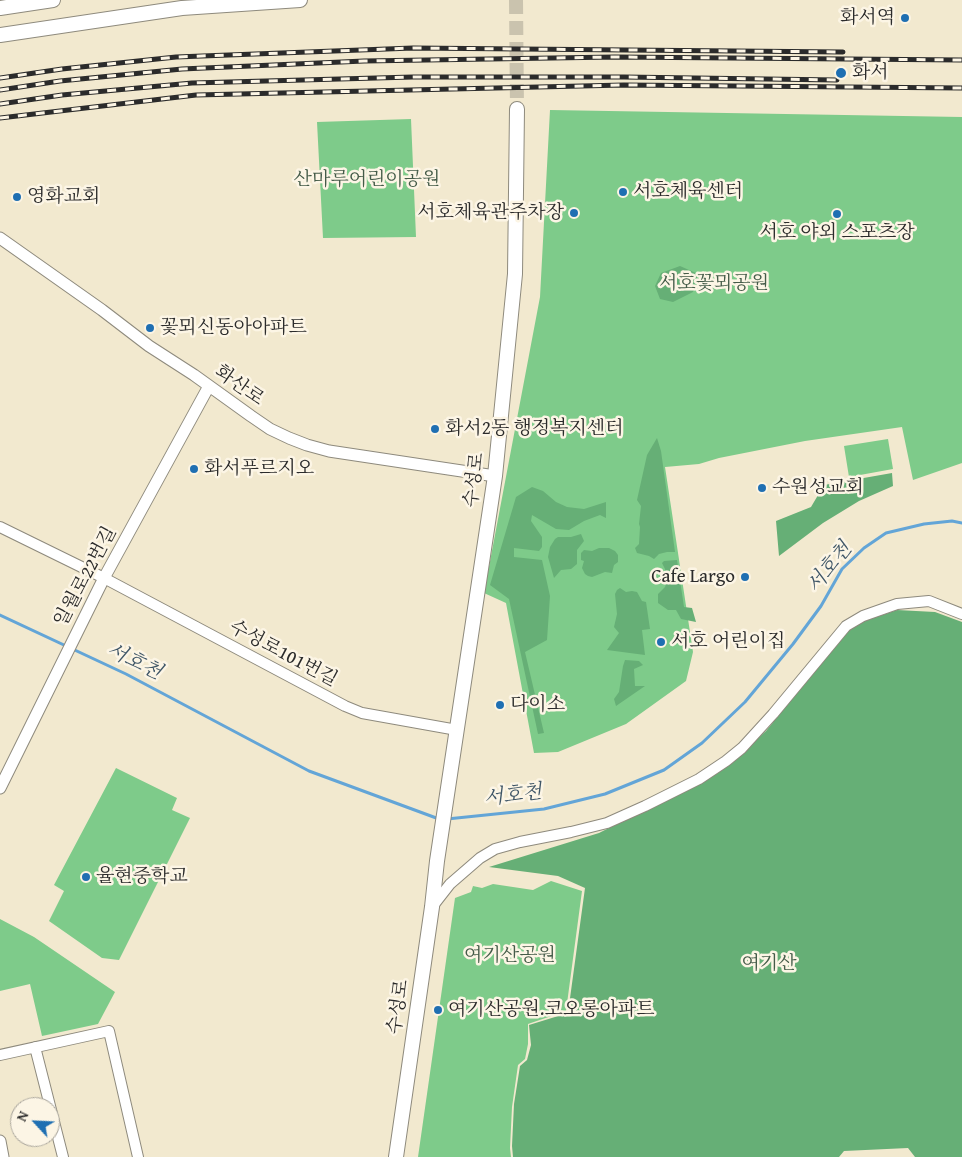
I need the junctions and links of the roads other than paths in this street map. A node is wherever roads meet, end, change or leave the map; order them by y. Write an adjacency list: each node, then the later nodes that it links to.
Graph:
1 (53, 0): 3 (main road)
2 (300, 0): 4 (main road)
3 (0, 8)
4 (0, 35)
5 (517, 109): 8 (main road, 수성로)
6 (0, 238): 7 (street, 화산로)
7 (209, 386): 8 (street, 화산로); 10 (street, 일월로22번길)
8 (495, 476): 12 (main road, 수성로)
9 (0, 526): 10 (street, 수성로101번길)
10 (104, 578): 12 (street, 수성로101번길); 13 (street, 일월로22번길)
11 (962, 614): 14 (street)
12 (457, 730): 14 (main road, 수성로)
13 (0, 788)
14 (432, 908): 21 (main road, 수성로)
15 (35, 1048): 16 (street); 19 (street); 20 (street)
16 (0, 1055)
17 (0, 1141): 18 (street)
18 (3, 1157)
19 (63, 1157)
20 (138, 1157)
21 (396, 1157)

